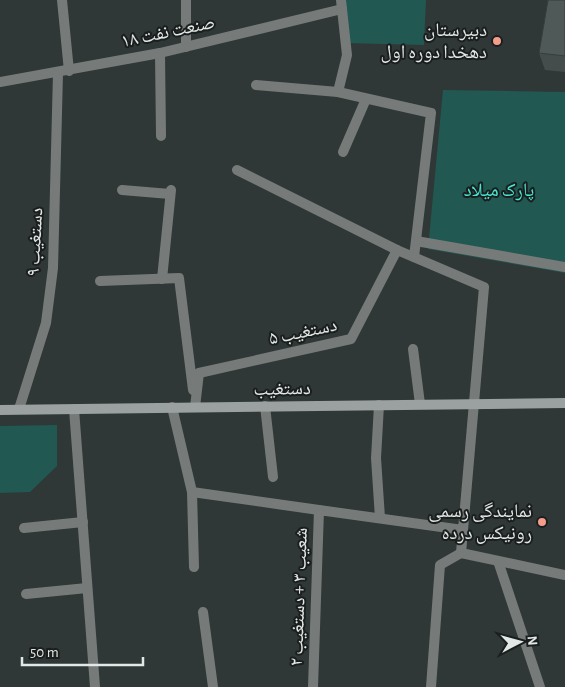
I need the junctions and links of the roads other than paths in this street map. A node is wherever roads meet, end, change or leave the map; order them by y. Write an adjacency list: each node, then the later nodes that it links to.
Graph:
1 (62, 0): 6 (street)
2 (186, 0): 4 (street)
3 (341, 5): 4 (street, صنعت نفت ۱۸); 10 (street)
4 (186, 47): 5 (street, صنعت نفت ۱۸)
5 (160, 53): 6 (street, صنعت نفت ۱۸); 12 (street)
6 (69, 70): 7 (street, صنعت نفت ۱۸)
7 (58, 73): 8 (street, صنعت نفت ۱۸); 30 (street, دستغیب ۹)
8 (0, 82)
9 (256, 85): 10 (street)
10 (338, 92): 11 (street)
11 (366, 99): 13 (street); 16 (street)
12 (160, 136)
13 (343, 152)
14 (237, 170): 17 (street)
15 (122, 190): 20 (street)
16 (416, 241): 18 (street); 19 (street)
17 (397, 250): 18 (street); 24 (street, دستغیب ۵)
18 (414, 258): 26 (street)
19 (565, 267)
20 (162, 279): 21 (street); 24 (street)
21 (100, 281)
22 (413, 349): 25 (street)
23 (565, 403): 26 (main road, دستغیب)
24 (194, 404): 28 (main road, دستغیب); 29 (main road, دستغیب)
25 (420, 404): 26 (main road, دستغیب); 27 (main road, دستغیب)
26 (475, 404): 39 (street)
27 (379, 405): 28 (main road, دستغیب); 36 (street)
28 (265, 406): 33 (street)
29 (172, 407): 31 (main road, دستغیب); 34 (street)
30 (19, 409): 31 (main road, دستغیب); 32 (main road, دستغیب)
31 (74, 409): 37 (street)
32 (0, 410)
33 (274, 477)
34 (192, 492): 35 (street); 42 (street)
35 (319, 510): 36 (street, شعیب ۳ + دستغیب ۲); 49 (street, شعیب ۳ + دستغیب ۲)
36 (380, 518): 39 (street, شعیب ۳ + دستغیب ۲)
37 (83, 522): 38 (street); 44 (street)
38 (24, 528)
39 (463, 530): 40 (street)
40 (461, 553): 41 (street); 50 (street)
41 (498, 560): 43 (street); 51 (street)
42 (194, 567)
43 (565, 575)
44 (87, 588): 45 (street); 47 (street)
45 (26, 594)
46 (203, 612): 48 (street)
47 (95, 687)
48 (214, 687)
49 (313, 687)
50 (431, 687)
51 (540, 687)

